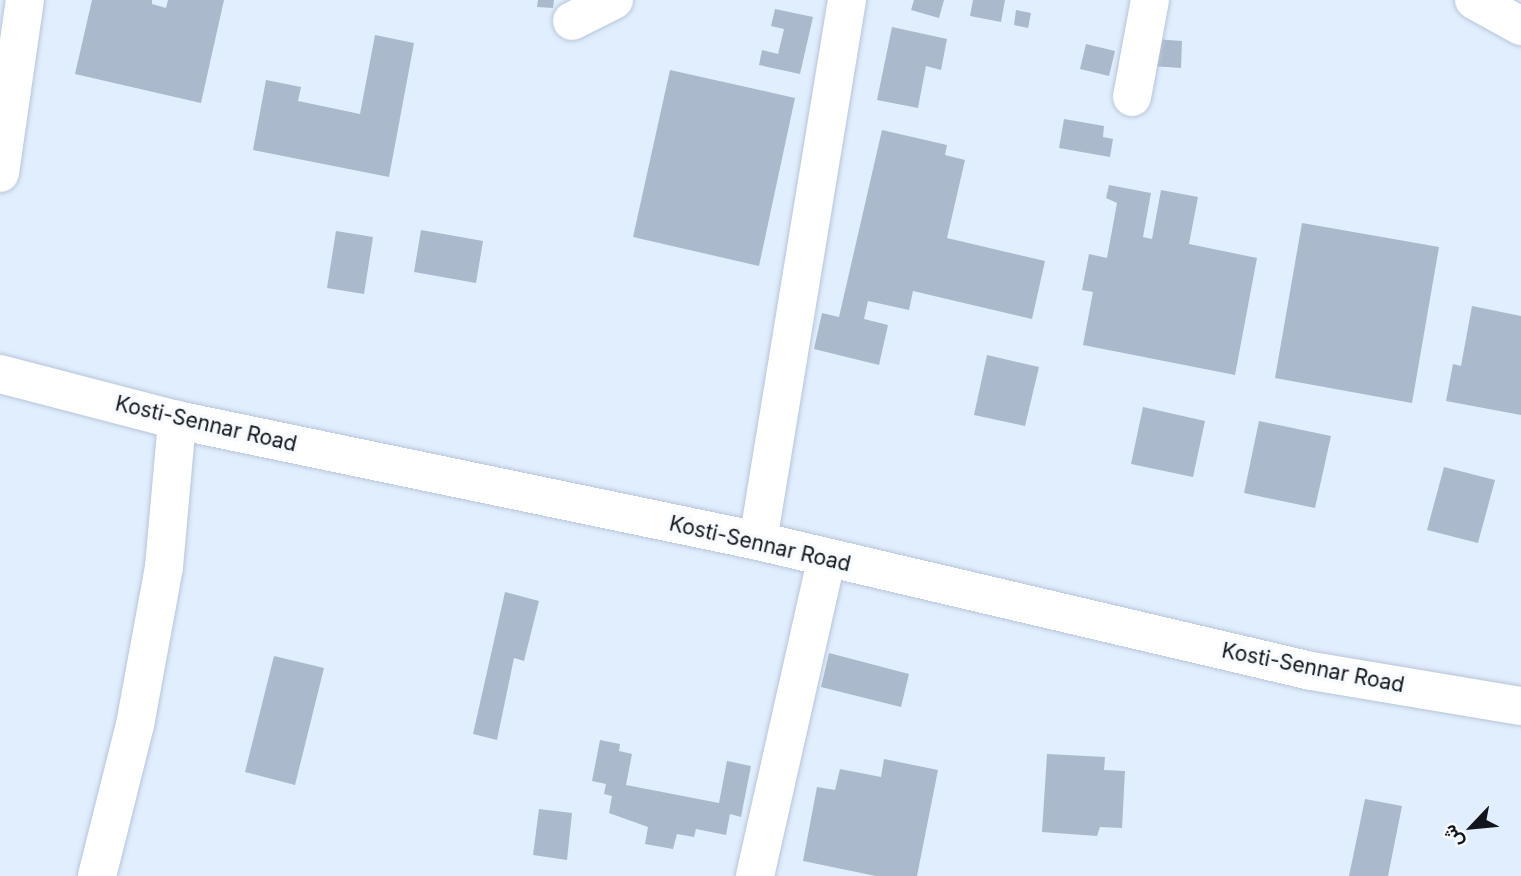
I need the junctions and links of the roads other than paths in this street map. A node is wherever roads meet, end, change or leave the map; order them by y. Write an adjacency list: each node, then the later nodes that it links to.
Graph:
1 (25, 0): 9 (main road)
2 (614, 0): 6 (main road)
3 (847, 0): 12 (main road)
4 (1150, 0): 8 (main road)
5 (1474, 0): 7 (main road)
6 (572, 21)
7 (1521, 26)
8 (1132, 97)
9 (0, 173)
10 (0, 374): 11 (main road, Kosti-Sennar Road)
11 (177, 420): 12 (main road, Kosti-Sennar Road); 15 (main road)
12 (758, 541): 13 (main road, Kosti-Sennar Road)
13 (826, 560): 14 (main road, Kosti-Sennar Road); 16 (main road)
14 (1521, 706)
15 (97, 876)
16 (755, 876)

